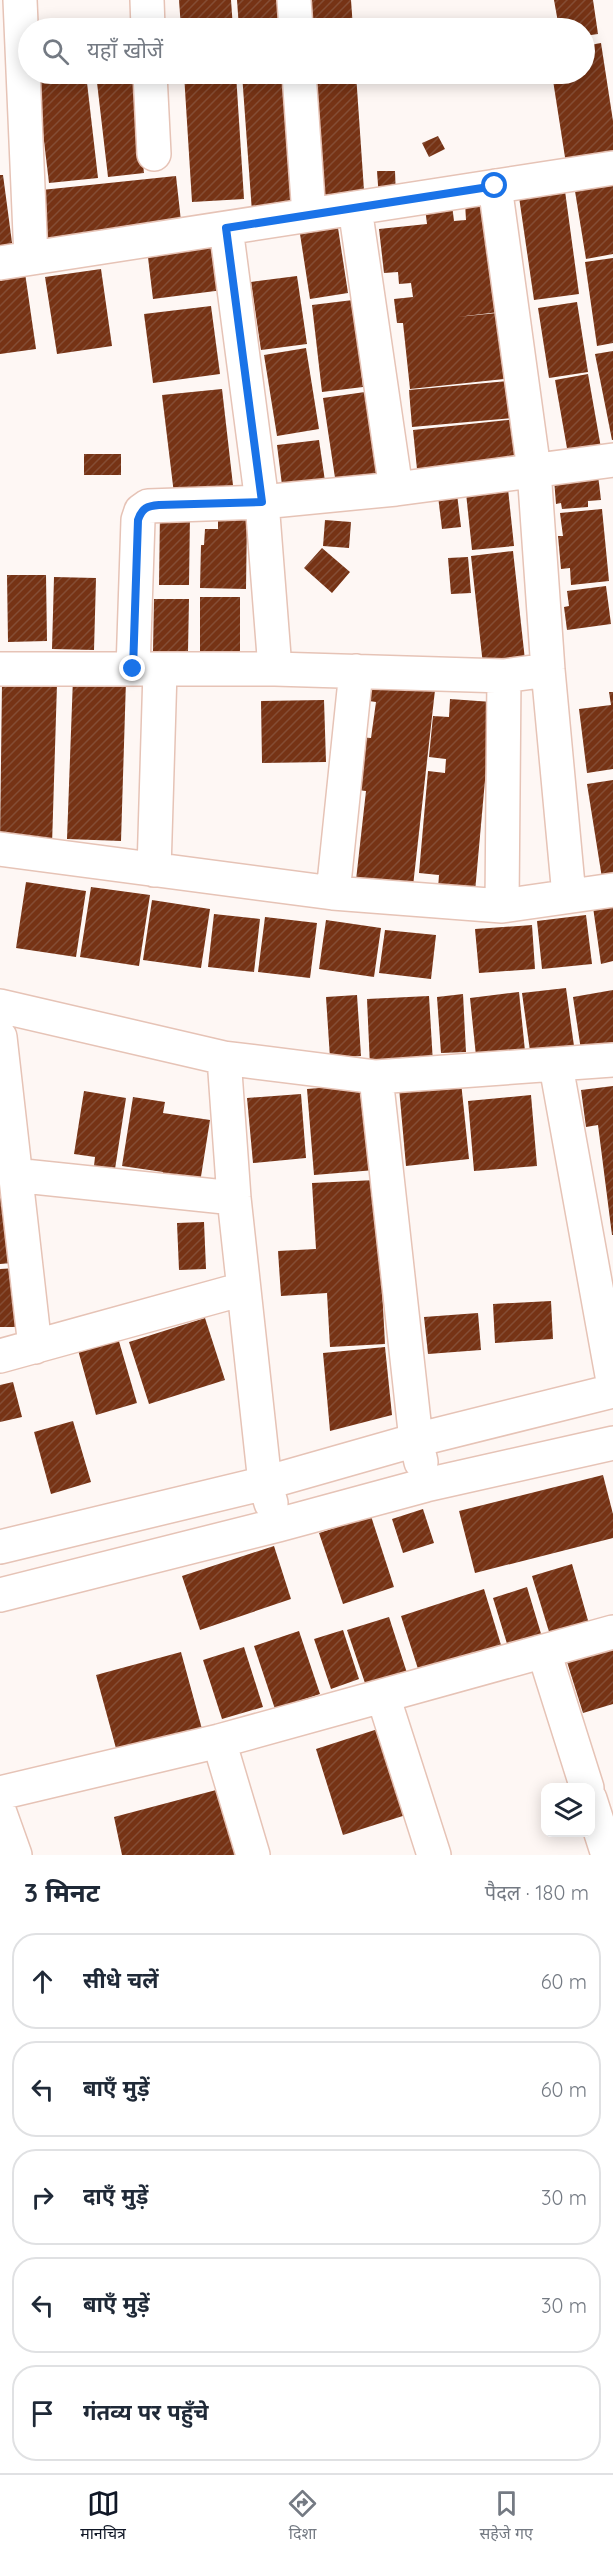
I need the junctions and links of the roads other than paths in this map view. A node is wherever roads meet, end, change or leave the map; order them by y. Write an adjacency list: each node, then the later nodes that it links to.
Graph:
1 (20, 0): 4 (street)
2 (147, 0): 5 (street)
3 (294, 0): 6 (street)
4 (20, 18)
5 (148, 18)
6 (295, 18)
7 (19, 84): 16 (street)
8 (150, 84): 10 (street)
9 (300, 84): 14 (street)
10 (154, 154)
11 (613, 168): 12 (street)
12 (495, 186): 13 (street); 18 (street)
13 (356, 208): 14 (street); 19 (street)
14 (309, 215): 15 (street)
15 (226, 228): 16 (street); 20 (street)
16 (16, 261)
17 (613, 460): 18 (street)
18 (534, 470): 19 (street); 24 (street)
19 (396, 489): 20 (street)
20 (262, 502): 22 (street); 23 (street)
21 (0, 669): 23 (street)
22 (274, 669): 23 (street); 25 (street)
23 (147, 670): 28 (street)
24 (548, 670): 26 (street); 31 (street)
25 (356, 671): 26 (street); 30 (street)
26 (504, 676): 32 (street)
27 (0, 849): 28 (street)
28 (154, 870): 30 (street)
29 (613, 890): 31 (street)
30 (333, 893): 32 (street)
31 (569, 896): 32 (street)
32 (502, 906)
33 (0, 1006): 35 (street)
34 (0, 1037): 39 (street)
35 (224, 1058): 38 (street); 40 (street)
36 (613, 1060): 37 (street)
37 (556, 1066): 38 (street); 44 (street)
38 (376, 1077): 46 (street)
39 (14, 1175): 40 (street); 42 (street)
40 (234, 1198): 41 (street)
41 (243, 1289): 42 (street); 48 (street)
42 (34, 1347): 43 (street)
43 (0, 1356)
44 (613, 1381)
45 (613, 1391): 46 (street)
46 (416, 1440): 48 (street); 49 (street)
47 (613, 1443): 49 (street)
48 (265, 1483): 50 (street); 51 (street)
49 (426, 1485): 50 (street)
50 (278, 1526): 52 (street)
51 (0, 1547)
52 (0, 1595)
53 (613, 1632): 54 (street)
54 (544, 1652): 55 (street); 57 (street)
55 (383, 1696): 56 (street); 63 (street)
56 (219, 1741): 58 (street); 62 (street)
57 (585, 1783)
58 (0, 1793)
59 (595, 1812): 64 (street)
60 (0, 1813): 61 (street)
61 (15, 1855)
62 (253, 1855)
63 (434, 1855)
64 (608, 1855)

